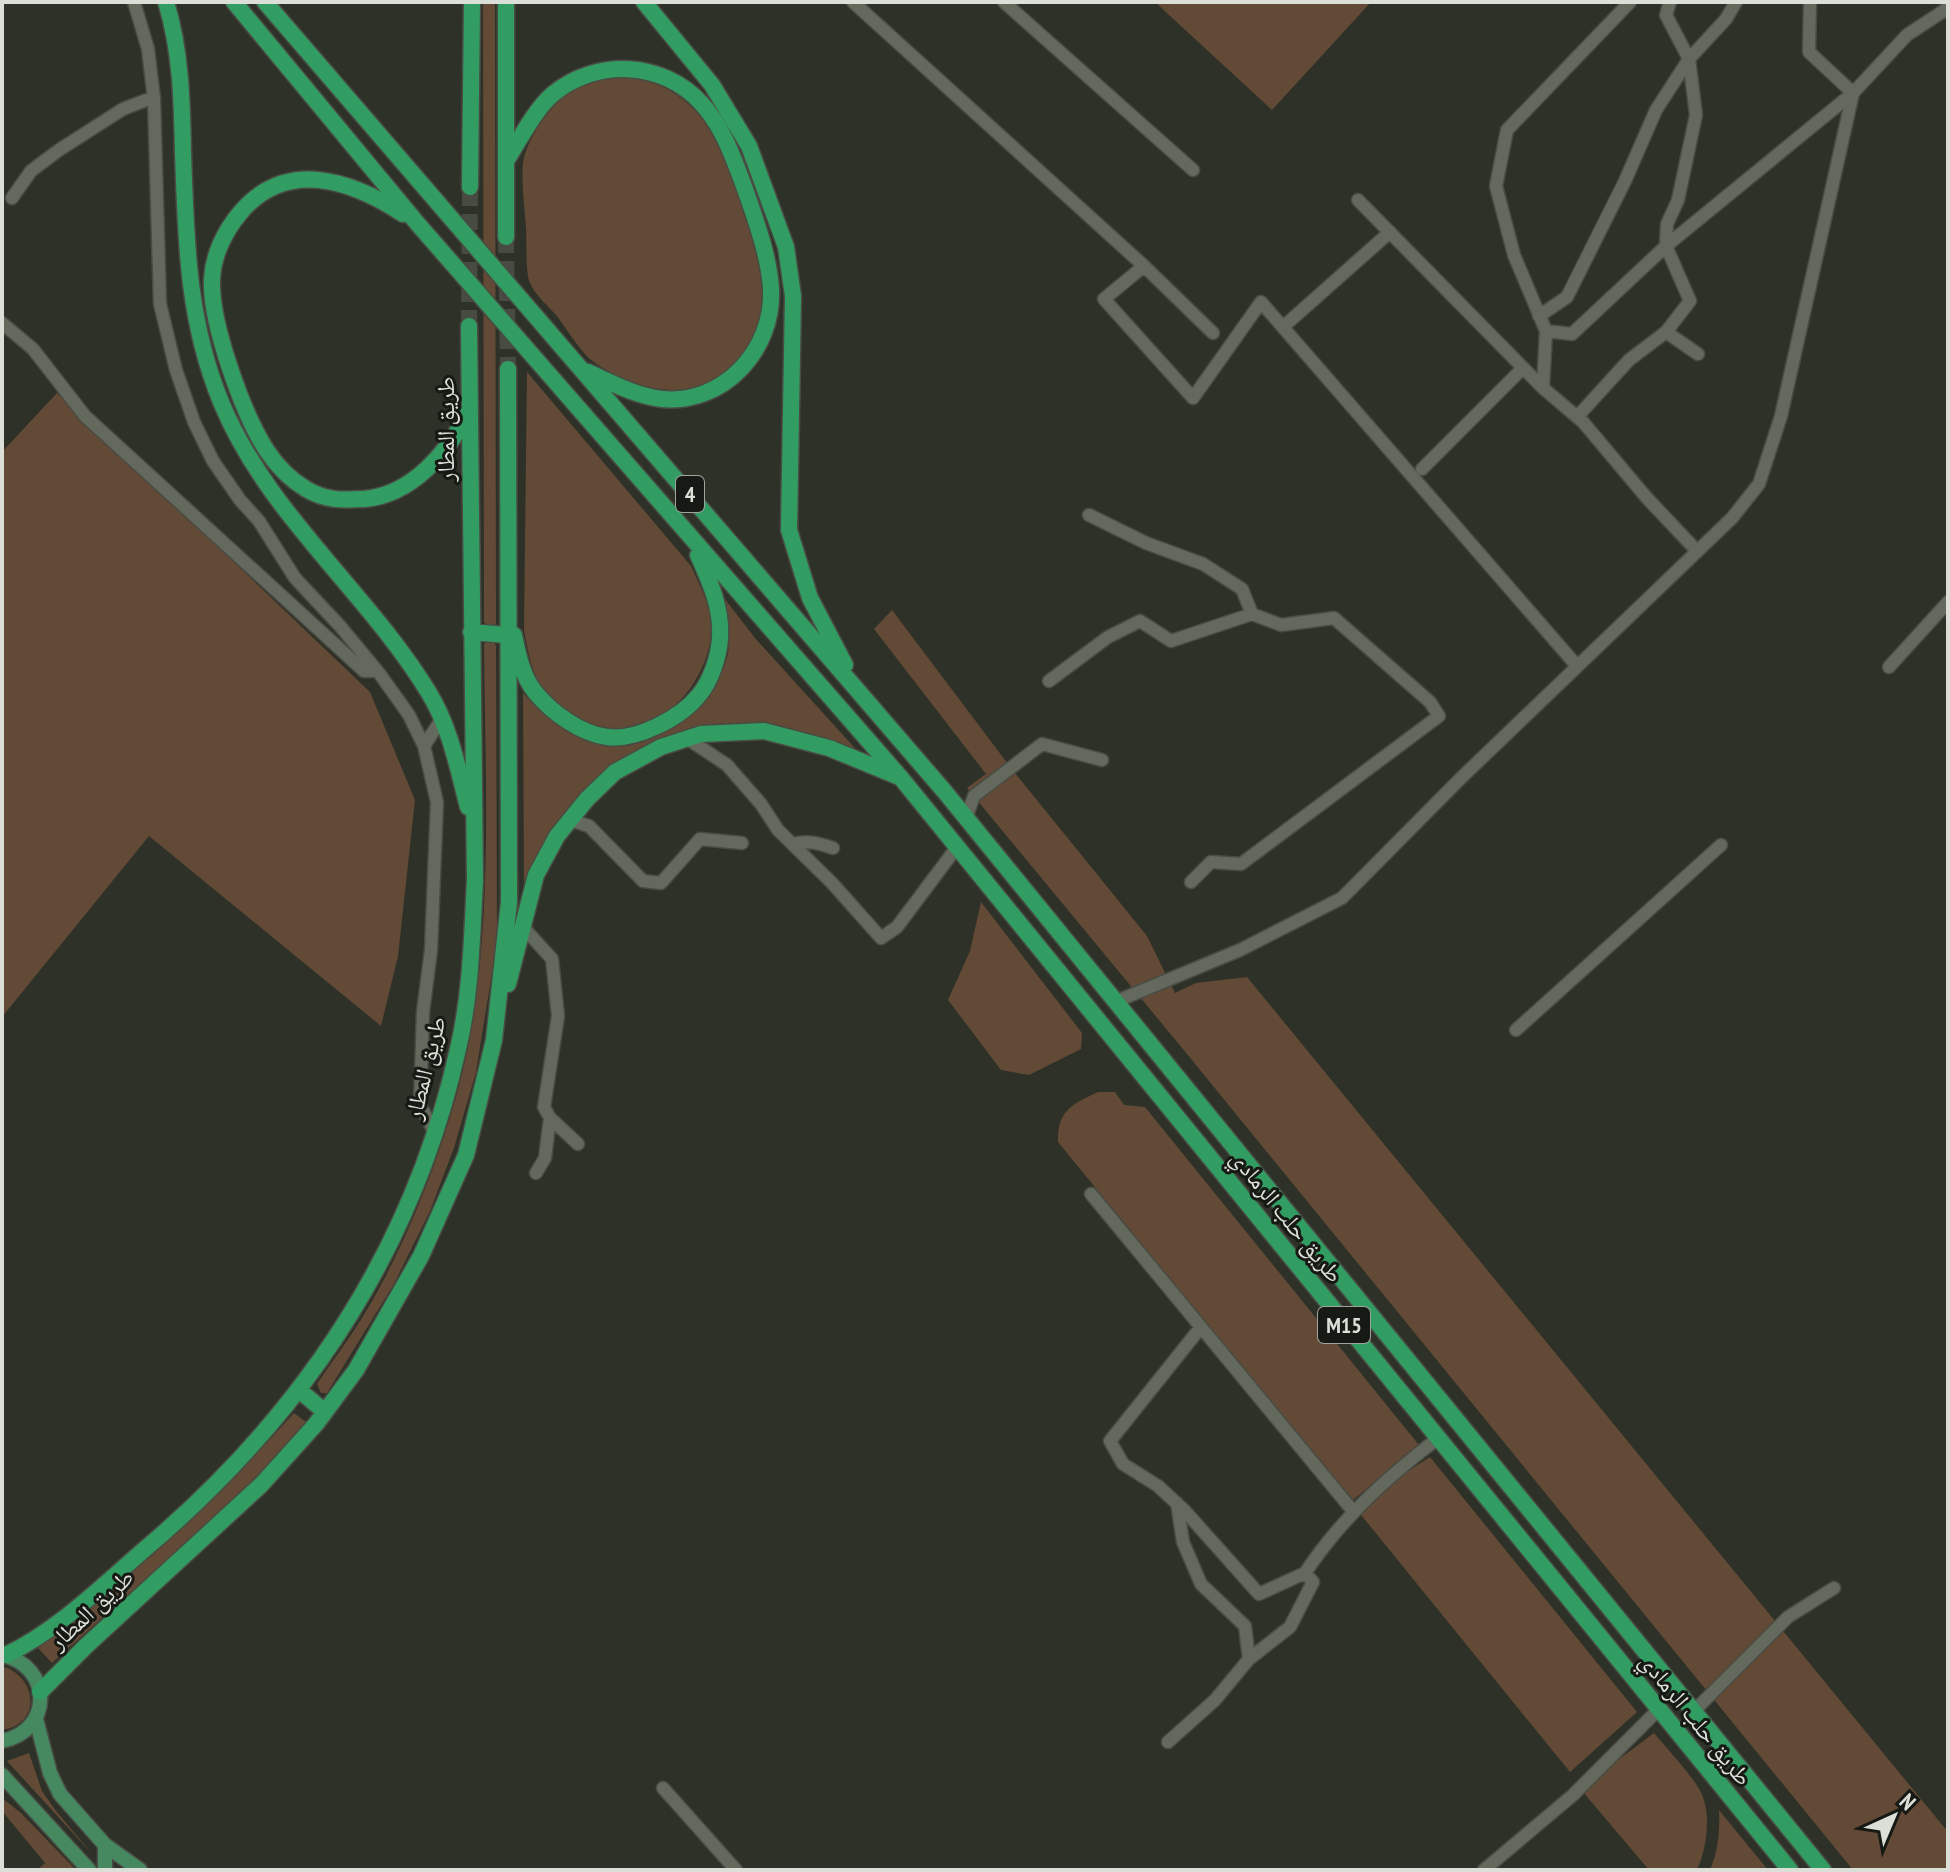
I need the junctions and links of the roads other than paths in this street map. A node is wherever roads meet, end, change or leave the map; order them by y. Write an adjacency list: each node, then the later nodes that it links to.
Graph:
1 (134, 2): 19 (street)
2 (166, 2): 57 (highway)
3 (234, 2): 25 (highway, 4)
4 (265, 2): 16 (highway, 4)
5 (280, 2): 16 (highway)
6 (472, 2): 22 (highway)
7 (506, 2): 20 (highway)
8 (644, 2): 62 (highway)
9 (853, 2): 29 (street)
10 (1004, 2): 21 (street)
11 (1630, 2): 30 (street)
12 (1670, 2): 17 (street)
13 (1736, 2): 17 (street)
14 (1810, 2): 18 (street)
15 (1948, 8): 18 (street)
16 (303, 47): 40 (highway, 4)
17 (1689, 59): 28 (street); 30 (street)
18 (1853, 93): 28 (street); 47 (street)
19 (154, 97): 23 (street); 55 (street)
20 (508, 158): 27 (highway); 40 (highway)
21 (1193, 170)
22 (470, 187)
23 (12, 198)
24 (1358, 200): 26 (street)
25 (417, 223): 42 (highway); 46 (highway, 4)
26 (1390, 232): 33 (street); 38 (street)
27 (506, 237)
28 (1666, 246): 34 (street); 35 (street)
29 (1144, 266): 33 (street); 36 (street)
30 (1539, 316): 34 (street)
31 (2, 323): 55 (street)
32 (469, 326): 42 (highway, طريق المطار)
33 (1283, 327): 53 (street)
34 (1546, 331): 41 (street)
35 (1666, 332): 37 (street); 43 (street)
36 (1213, 333)
37 (1698, 354)
38 (1523, 368): 41 (street); 44 (street)
39 (508, 369): 49 (highway, طريق المطار)
40 (583, 369): 62 (highway, 4)
41 (1543, 388): 43 (street)
42 (468, 412): 51 (highway, طريق المطار)
43 (1577, 417): 47 (street)
44 (1422, 469)
45 (1089, 515): 50 (street)
46 (691, 539): 49 (highway); 61 (highway, 4)
47 (1697, 551): 53 (street)
48 (1948, 602): 54 (street)
49 (507, 608): 52 (highway, طريق المطار)
50 (1252, 614): 56 (street); 71 (street)
51 (471, 632): 52 (highway); 65 (highway, طريق المطار)
52 (507, 635): 75 (highway, طريق المطار)
53 (1577, 666): 73 (street)
54 (1889, 667)
55 (377, 671): 59 (street)
56 (1049, 681)
57 (441, 720): 59 (street); 65 (highway)
58 (688, 739): 61 (highway); 64 (highway); 67 (street)
59 (424, 746): 77 (street)
60 (1102, 760): 63 (street)
61 (901, 778): 69 (highway, طريق حلب الرمادي / M15)
62 (945, 792): 63 (highway, 4)
63 (966, 818): 73 (highway, 4)
64 (570, 820): 66 (street); 72 (highway)
65 (474, 831): 77 (highway, طريق المطار)
66 (742, 843)
67 (792, 844): 69 (street); 70 (street)
68 (1721, 845): 74 (street)
69 (957, 847): 84 (highway, طريق حلب الرمادي / M15)
70 (833, 848)
71 (1191, 882)
72 (523, 927): 75 (highway); 76 (street)
73 (1113, 996): 93 (highway, طريق حلب الرمادي / M15)
74 (1516, 1030)
75 (494, 1040): 83 (highway, طريق المطار)
76 (550, 1118): 78 (street); 79 (street)
77 (435, 1133): 82 (highway, طريق المطار)
78 (578, 1144)
79 (536, 1173)
80 (1091, 1194): 81 (street)
81 (1201, 1327): 85 (street); 86 (street)
82 (299, 1390): 83 (highway); 89 (highway, طريق المطار)
83 (325, 1412): 91 (highway, طريق المطار)
84 (1437, 1439): 86 (street); 92 (highway, طريق حلب الرمادي / M15)
85 (1177, 1503): 87 (street); 90 (street)
86 (1353, 1511): 87 (street)
87 (1305, 1573): 90 (street)
88 (1834, 1588): 93 (street)
89 (4, 1655): 91 (main road)
90 (1249, 1659): 96 (street)
91 (40, 1692): 94 (main road)
92 (1658, 1710): 105 (street); 106 (highway, طريق حلب الرمادي / M15)
93 (1693, 1712): 107 (highway, طريق حلب الرمادي / M15)
94 (36, 1719): 95 (main road); 99 (main road)
95 (2, 1741)
96 (1168, 1742)
97 (2, 1775): 101 (main road)
98 (663, 1788): 104 (street)
99 (105, 1845): 100 (main road); 102 (main road)
100 (123, 1863): 103 (main road)
101 (89, 1870)
102 (105, 1870)
103 (140, 1870)
104 (736, 1870)
105 (1484, 1870)
106 (1790, 1870)
107 (1823, 1870)

